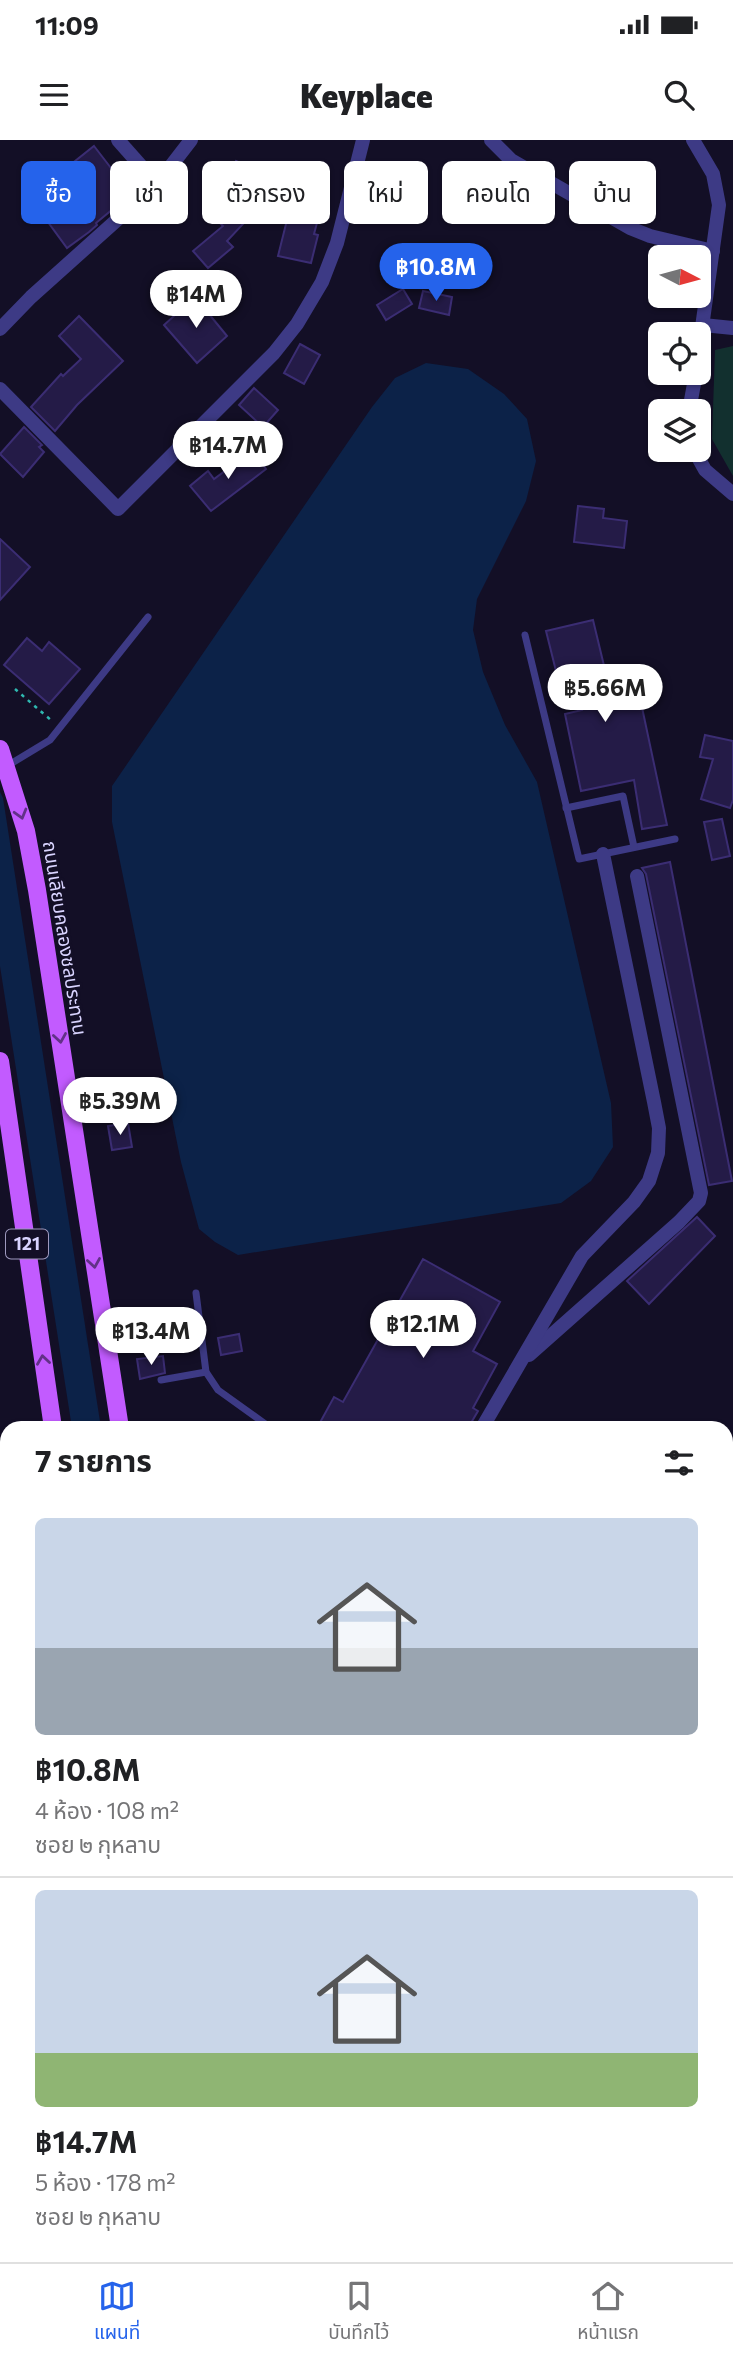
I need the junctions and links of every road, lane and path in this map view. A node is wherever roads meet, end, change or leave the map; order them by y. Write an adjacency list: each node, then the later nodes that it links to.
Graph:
1 (118, 140): 6 (street)
2 (191, 140): 7 (street)
3 (363, 140): 16 (street)
4 (491, 140): 11 (street)
5 (693, 140): 9 (street)
6 (137, 161)
7 (175, 161)
8 (733, 195): 9 (street)
9 (719, 205): 11 (street)
10 (112, 224): 15 (street)
11 (713, 251): 12 (street)
12 (703, 322)
13 (711, 326): 14 (street)
14 (733, 328)
15 (0, 329)
16 (0, 389)
17 (701, 462): 18 (street)
18 (733, 494)
19 (148, 617): 22 (lane)
20 (525, 635): 25 (lane)
21 (15, 689): 22 (path)
22 (61, 727): 24 (lane)
23 (0, 749): 24 (main road, ถนนเลียบคลองชลประทาน)
24 (7, 766): 36 (main road, ถนนเลียบคลองชลประทาน, one-way to 36)
25 (566, 808): 27 (lane); 28 (lane)
26 (675, 839): 27 (lane)
27 (634, 847): 28 (lane)
28 (603, 854): 32 (street)
29 (637, 876): 32 (street)
30 (0, 1061): 35 (main road, 121, one-way to 30)
31 (196, 1293): 33 (lane)
32 (520, 1363): 38 (street)
33 (206, 1372): 34 (lane); 37 (lane)
34 (160, 1380)
35 (52, 1421)
36 (119, 1421)
37 (261, 1421)
38 (486, 1421)

